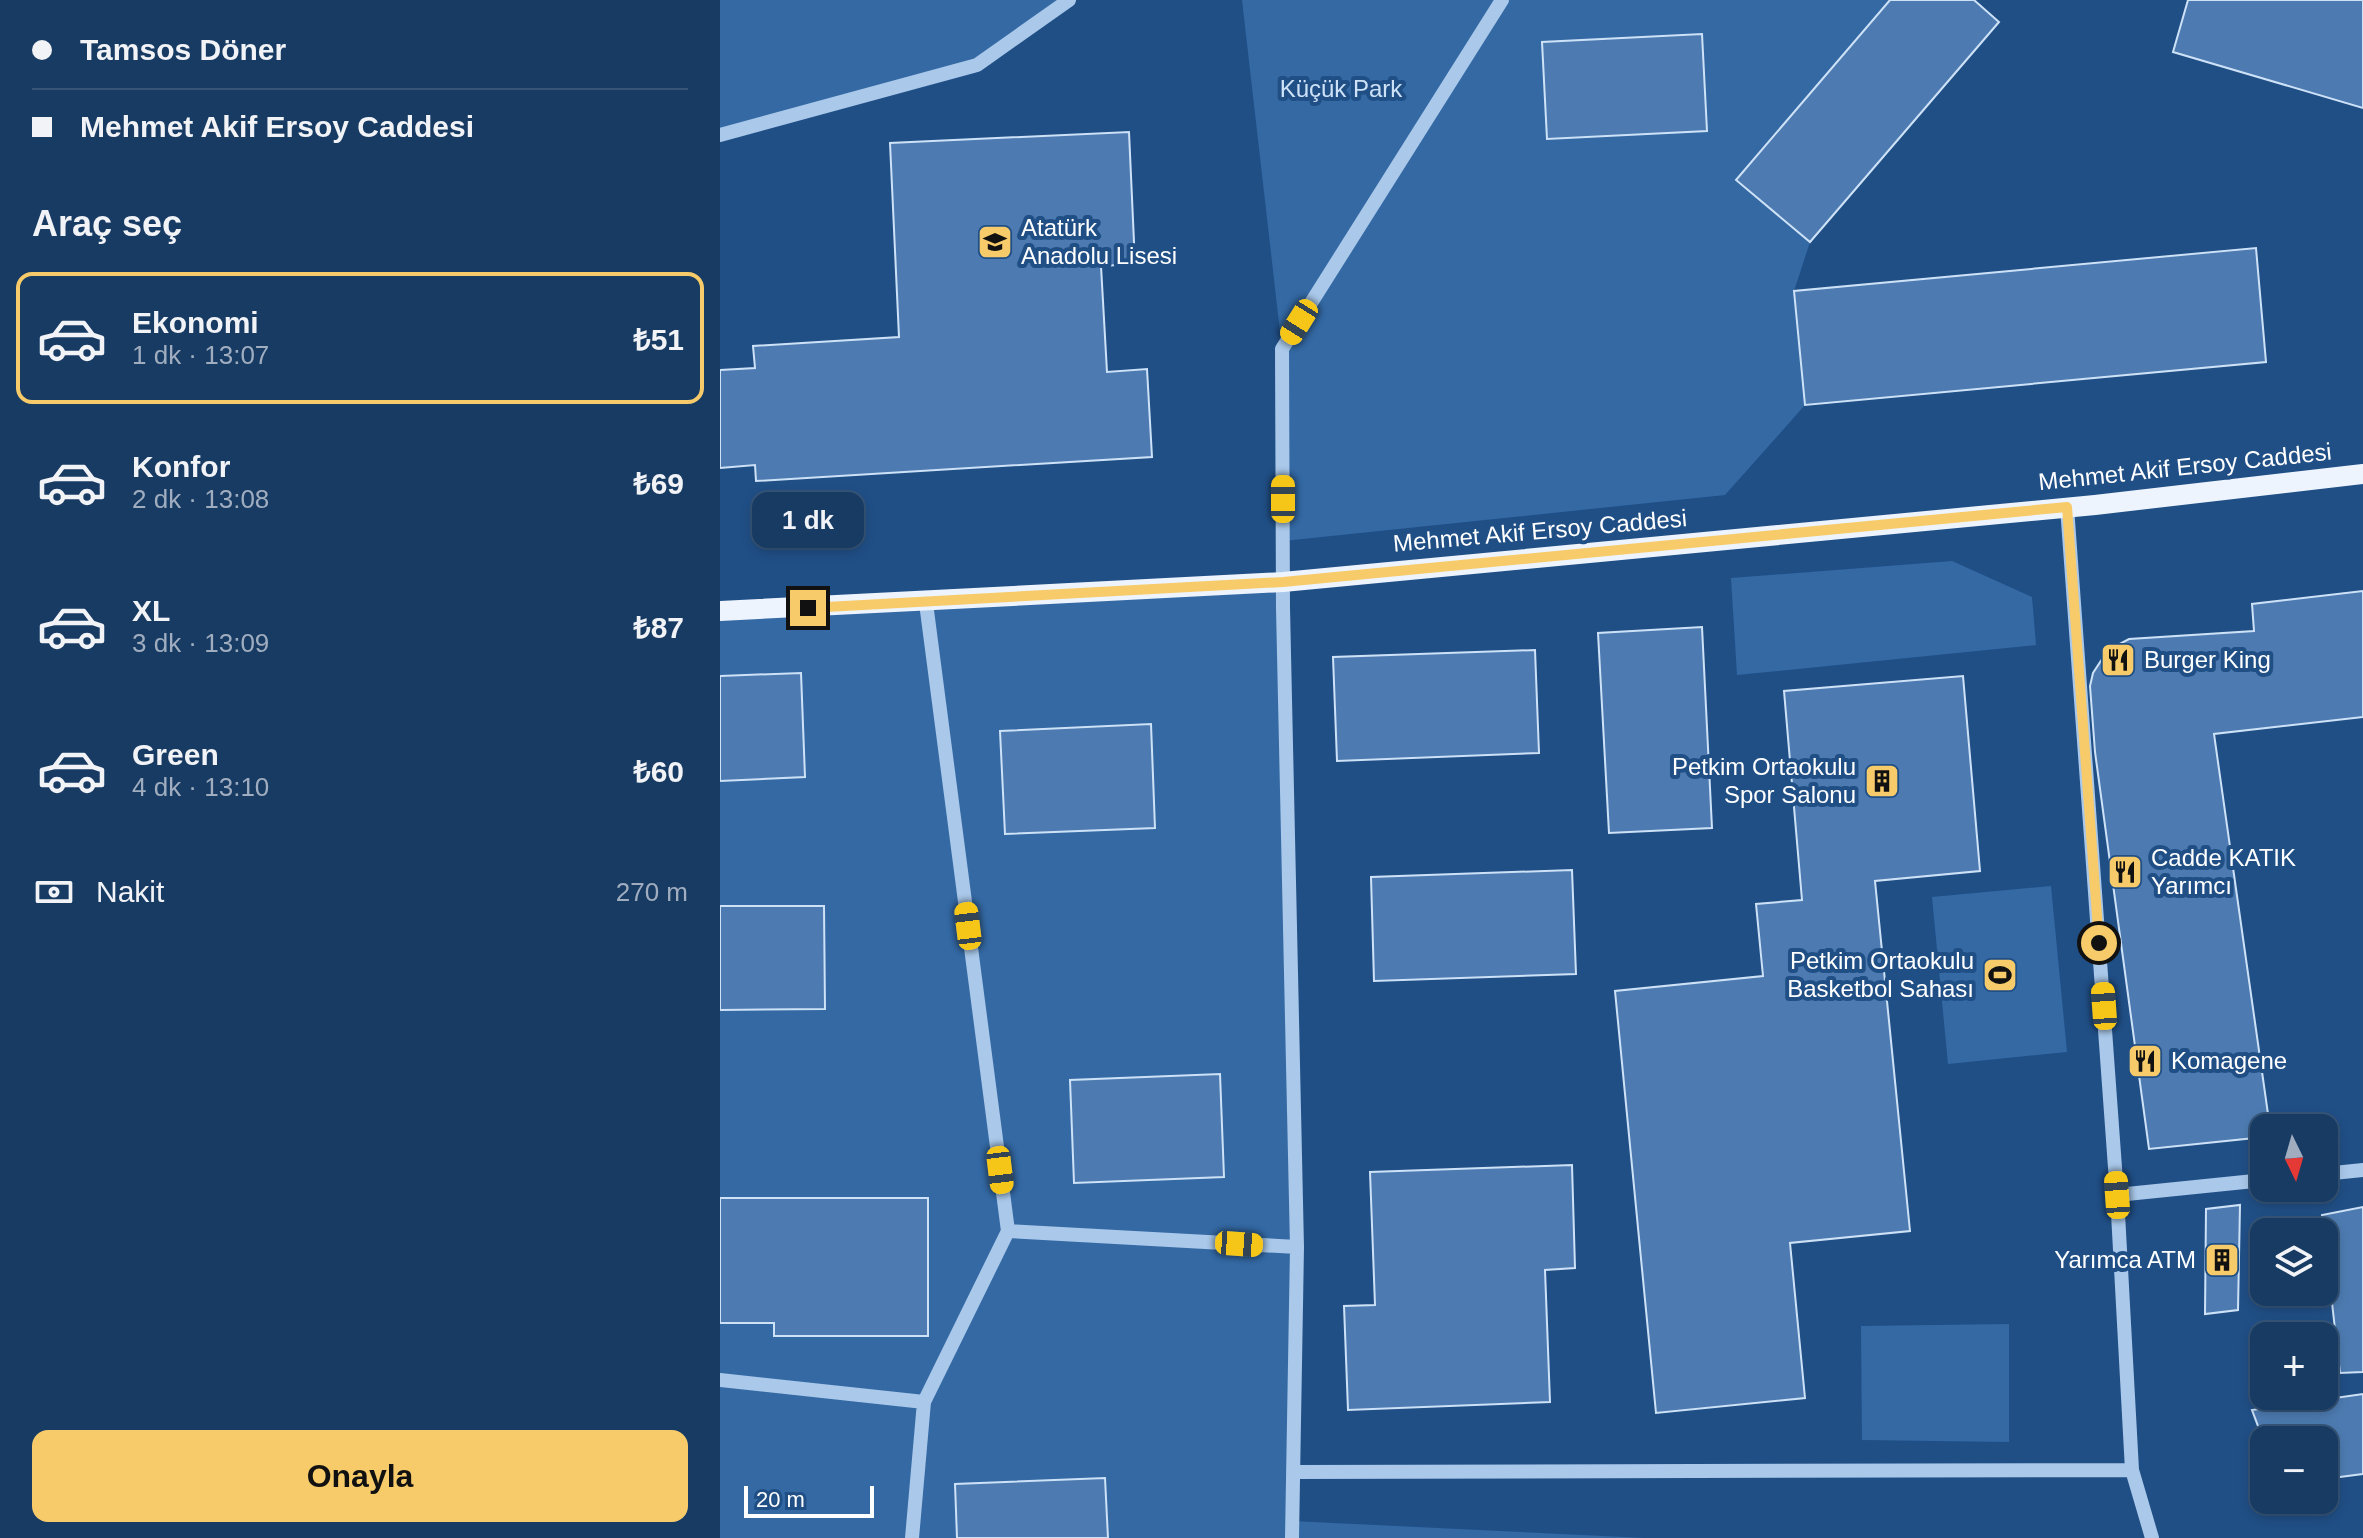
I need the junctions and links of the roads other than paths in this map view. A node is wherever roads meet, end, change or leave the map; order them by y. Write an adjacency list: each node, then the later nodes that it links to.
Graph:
1 (1069, 0): 3 (street)
2 (1502, 0): 6 (street)
3 (720, 135)
4 (2363, 474): 5 (main road, Mehmet Akif Ersoy Caddesi)
5 (2067, 507): 6 (main road, Mehmet Akif Ersoy Caddesi); 12 (street)
6 (1283, 582): 7 (main road, Mehmet Akif Ersoy Caddesi); 14 (street)
7 (926, 603): 8 (main road, Mehmet Akif Ersoy Caddesi); 13 (street)
8 (720, 611)
9 (2363, 1170): 10 (street)
10 (2338, 1173)
11 (2250, 1181): 12 (street)
12 (2117, 1195): 17 (street)
13 (1008, 1231): 14 (street); 16 (street)
14 (1297, 1247): 18 (street)
15 (720, 1380): 16 (street)
16 (924, 1402): 19 (street)
17 (2132, 1470): 18 (street); 21 (street)
18 (1293, 1472): 20 (street)
19 (912, 1538)
20 (1292, 1538)
21 (2152, 1538)

